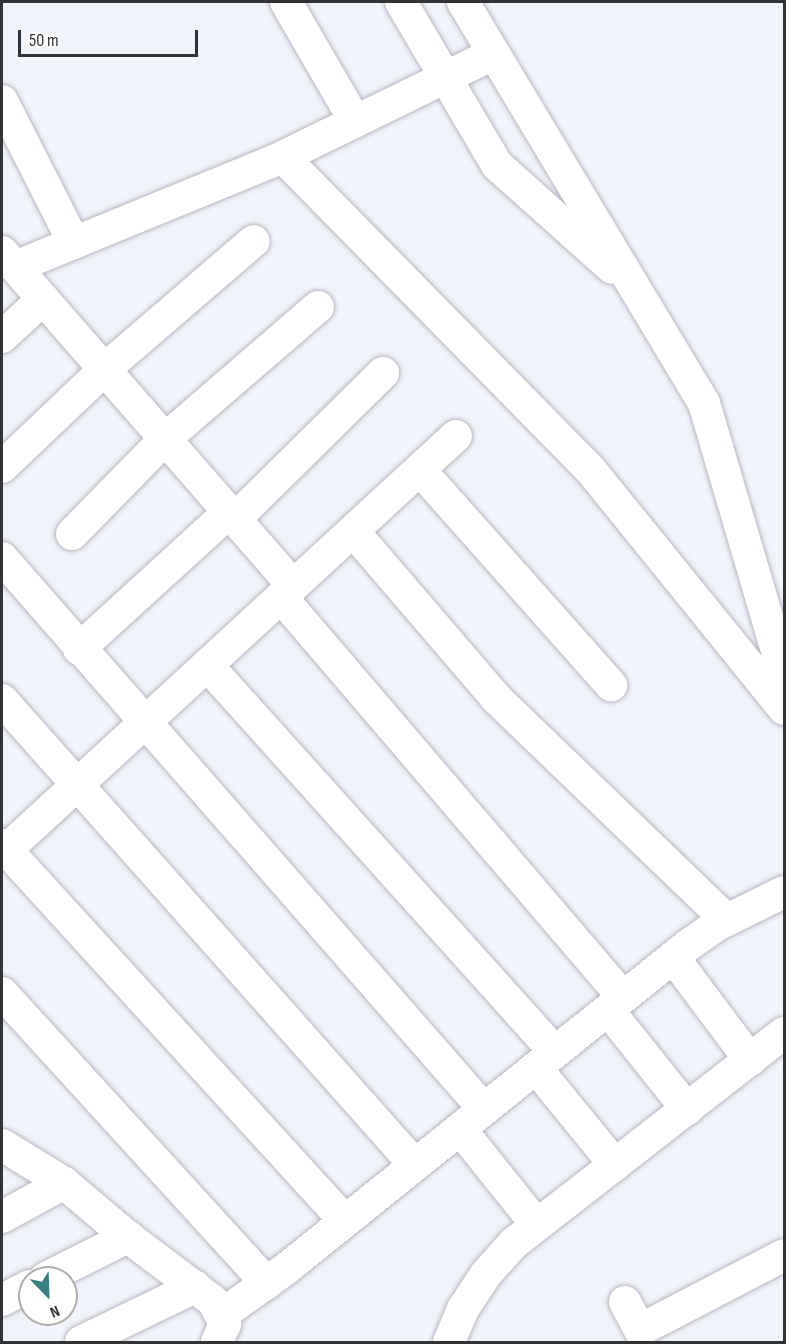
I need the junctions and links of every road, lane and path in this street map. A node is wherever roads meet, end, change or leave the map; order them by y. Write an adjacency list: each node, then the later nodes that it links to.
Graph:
1 (286, 2): 7 (street)
2 (401, 2): 5 (street)
3 (463, 2): 4 (street)
4 (493, 54): 5 (street); 12 (street)
5 (443, 78): 7 (street); 12 (street)
6 (2, 101): 10 (street)
7 (355, 121): 8 (street)
8 (283, 157): 10 (street); 32 (street)
9 (254, 241): 16 (street)
10 (74, 243): 11 (street)
11 (8, 259): 13 (street)
12 (633, 286): 29 (street)
13 (43, 299): 15 (street); 16 (street)
14 (318, 307): 19 (street)
15 (2, 337)
16 (105, 369): 19 (street); 20 (street)
17 (383, 373): 22 (street)
18 (456, 436): 21 (street)
19 (165, 439): 22 (street); 24 (street)
20 (2, 466)
21 (420, 470): 23 (street); 30 (street)
22 (232, 516): 26 (street); 27 (street)
23 (352, 531): 26 (street); 37 (street)
24 (72, 534)
25 (2, 558): 27 (street)
26 (287, 592): 28 (street); 40 (street)
27 (79, 649): 33 (street)
28 (207, 665): 33 (street); 42 (street)
29 (784, 674)
30 (611, 685)
31 (2, 700): 34 (street)
32 (784, 709)
33 (143, 724): 34 (street); 44 (street)
34 (76, 785): 35 (street); 48 (street)
35 (3, 850): 52 (street)
36 (784, 892): 37 (street)
37 (727, 920): 38 (street)
38 (673, 957): 40 (street); 43 (street)
39 (2, 993): 57 (street)
40 (615, 1004): 42 (street); 45 (street)
41 (784, 1033): 43 (street)
42 (545, 1060): 44 (street); 49 (street)
43 (750, 1060): 45 (street)
44 (484, 1109): 46 (street)
45 (687, 1109): 49 (street)
46 (460, 1129): 48 (street); 53 (street)
47 (10, 1158): 50 (street)
48 (415, 1165): 52 (street)
49 (615, 1165): 53 (street)
50 (64, 1183): 51 (street); 54 (street)
51 (2, 1217)
52 (345, 1221): 57 (street)
53 (537, 1225): 64 (street)
54 (128, 1237): 56 (street); 58 (street)
55 (784, 1255): 61 (street)
56 (70, 1266)
57 (267, 1283): 62 (street)
58 (195, 1287): 62 (street); 63 (street)
59 (18, 1292): 60 (street)
60 (2, 1300)
61 (626, 1302)
62 (220, 1328)
63 (81, 1342)
64 (449, 1342)

